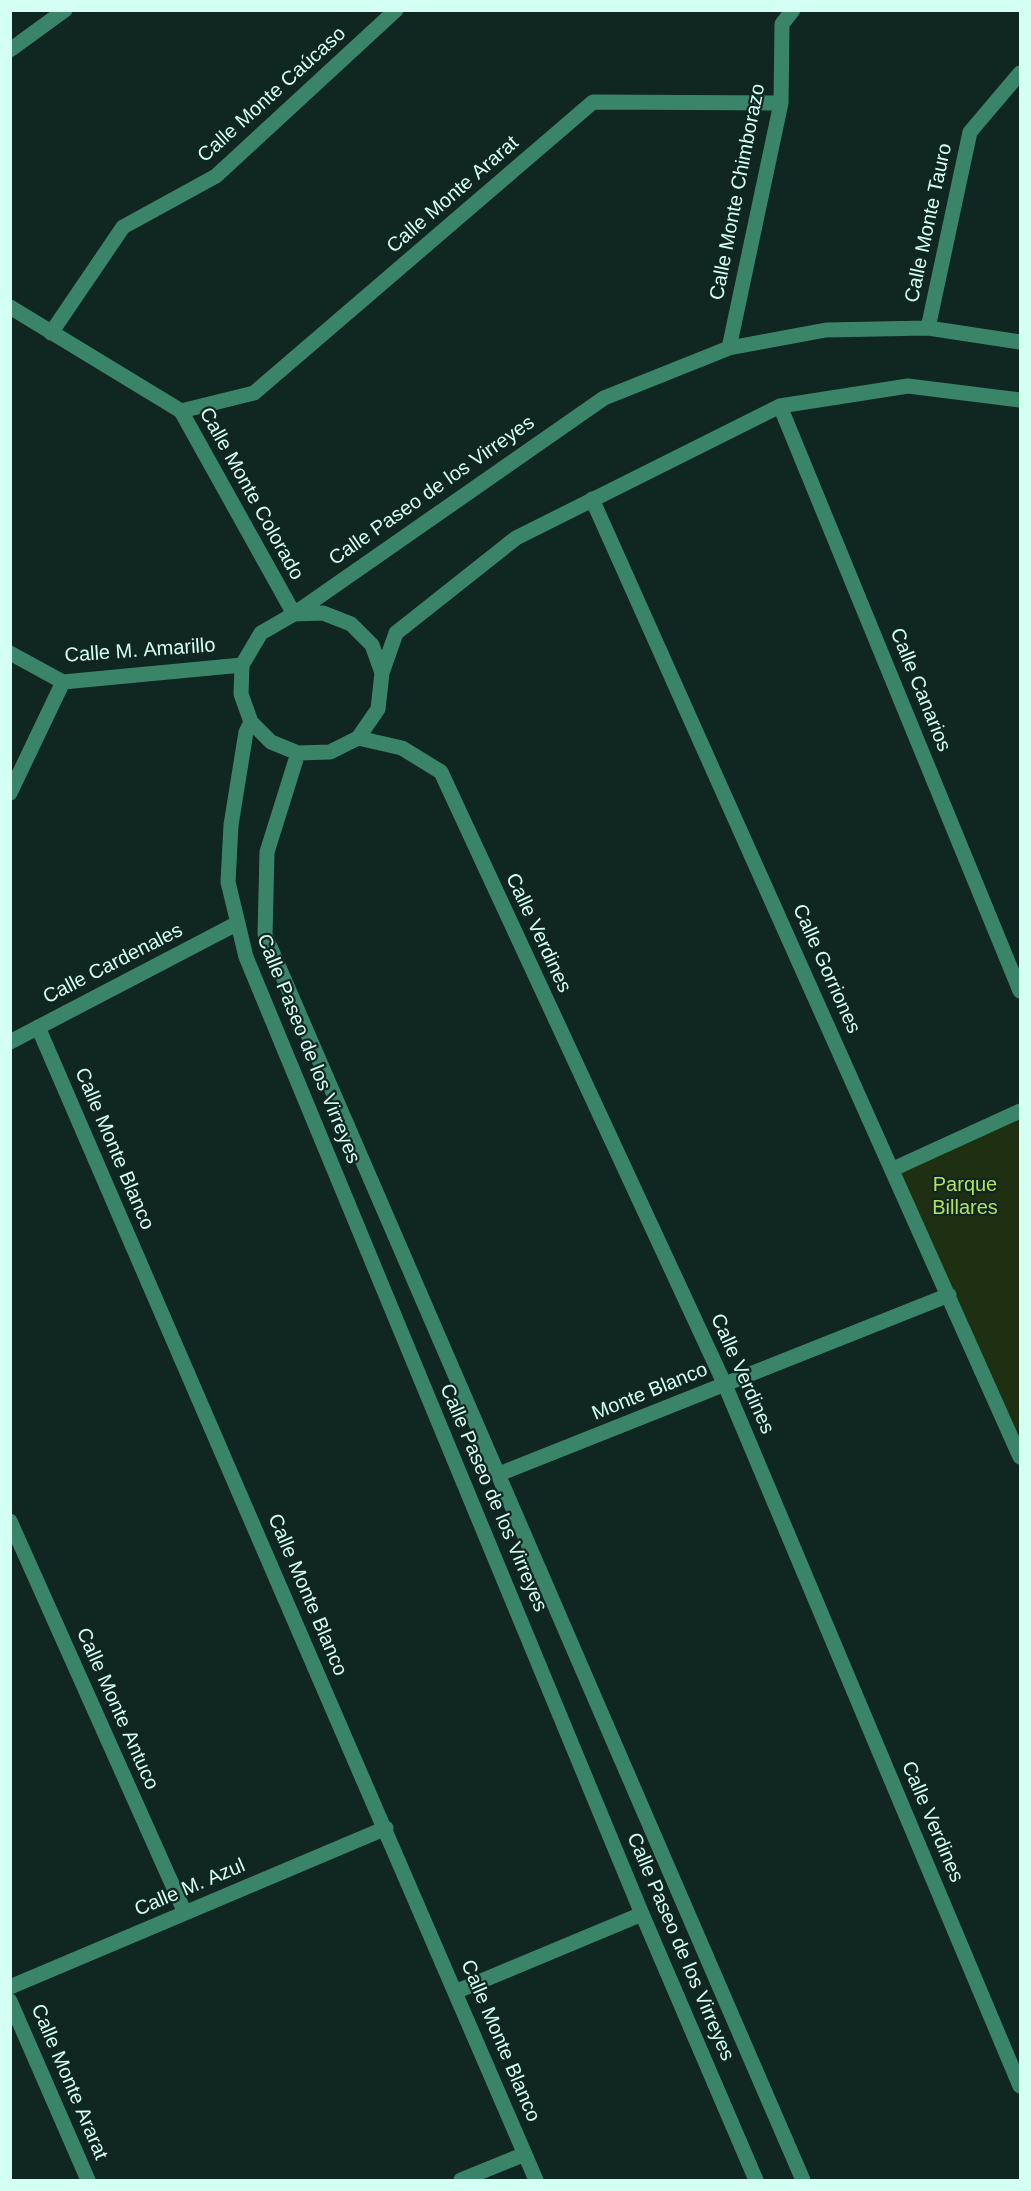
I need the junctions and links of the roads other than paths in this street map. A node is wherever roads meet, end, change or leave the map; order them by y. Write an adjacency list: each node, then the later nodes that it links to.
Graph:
1 (65, 10): 4 (street)
2 (396, 10): 9 (street, Calle Monte Caúcaso)
3 (793, 10): 6 (street, Calle Monte Chimborazo)
4 (10, 50)
5 (1020, 73): 8 (street, Calle Monte Tauro)
6 (781, 103): 11 (street, Calle Monte Chimborazo); 14 (street, Calle Monte Ararat)
7 (10, 308): 9 (street, Calle Monte Colorado)
8 (928, 328): 10 (street, Calle Paseo de los Virreyes); 11 (street, Calle Paseo de los Virreyes)
9 (51, 333): 14 (street, Calle Monte Colorado)
10 (1020, 342)
11 (729, 348): 16 (street, Calle Paseo de los Virreyes)
12 (1020, 400): 13 (street)
13 (780, 406): 15 (street); 26 (street, Calle Canarios)
14 (181, 411): 16 (street, Calle Monte Colorado)
15 (592, 499): 19 (street); 30 (street, Calle Gorriones)
16 (294, 614): 18 (street, Calle Paseo de los Virreyes); 19 (street)
17 (10, 653): 20 (street, Calle M. Amarillo)
18 (242, 665): 20 (street, Calle M. Amarillo); 21 (street, Calle Paseo de los Virreyes)
19 (382, 673): 22 (street)
20 (63, 682): 24 (street)
21 (251, 722): 23 (street); 25 (street, Calle Paseo de los Virreyes)
22 (358, 738): 23 (street); 32 (street, Calle Verdines)
23 (298, 753): 35 (street, Calle Paseo de los Virreyes)
24 (10, 793)
25 (236, 924): 27 (street, Calle Cardenales); 39 (street, Calle Paseo de los Virreyes)
26 (1020, 991)
27 (38, 1027): 28 (street, Calle Cardenales); 37 (street, Calle Monte Blanco)
28 (10, 1042)
29 (1020, 1111): 30 (street)
30 (893, 1169): 31 (street, Calle Gorriones)
31 (949, 1295): 32 (street, Monte Blanco); 33 (street, Calle Gorriones)
32 (725, 1385): 35 (street, Monte Blanco); 43 (street, Calle Verdines)
33 (1016, 1432): 34 (street, Calle Gorriones)
34 (1020, 1457)
35 (499, 1474): 49 (street, Calle Paseo de los Virreyes)
36 (10, 1521): 38 (street, Calle Monte Antuco)
37 (386, 1828): 38 (street, Calle M. Azul); 41 (street, Calle Monte Blanco)
38 (185, 1913): 40 (street, Calle M. Azul)
39 (642, 1914): 41 (street); 48 (street, Calle Paseo de los Virreyes)
40 (10, 1987)
41 (456, 1992): 44 (street, Calle Monte Blanco)
42 (10, 2001): 45 (street, Calle Monte Ararat)
43 (1020, 2086)
44 (525, 2154): 46 (street); 47 (street, Calle Monte Blanco)
45 (88, 2181)
46 (461, 2181)
47 (536, 2181)
48 (756, 2181)
49 (803, 2181)

